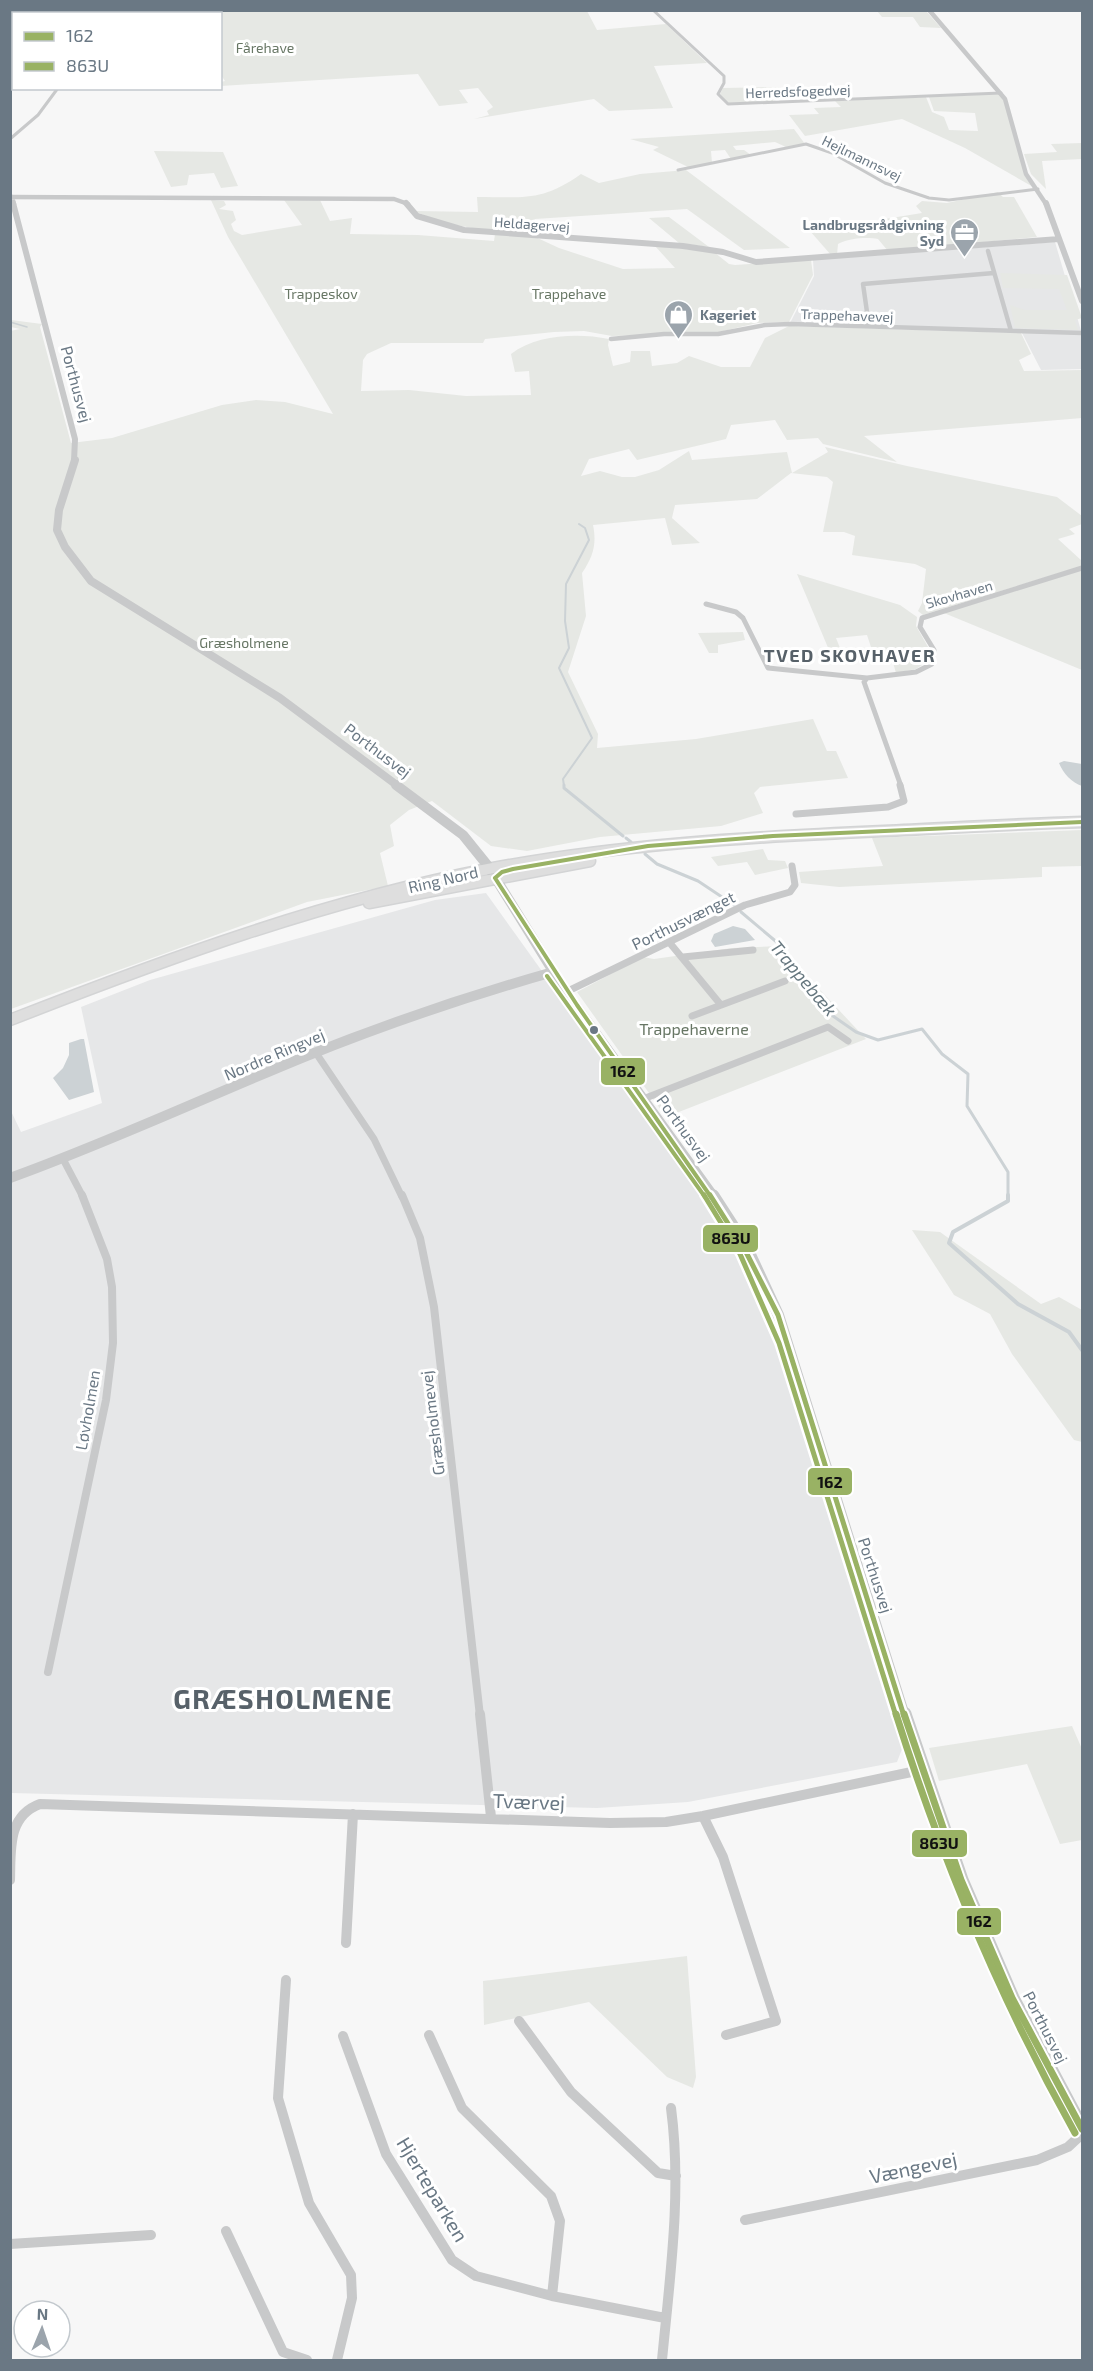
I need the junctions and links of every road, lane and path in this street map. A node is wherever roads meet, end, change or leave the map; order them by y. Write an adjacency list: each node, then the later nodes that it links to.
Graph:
1 (653, 10): 4 (street, Herredsfogedvej)
2 (929, 10): 4 (street)
3 (57, 90): 5 (street)
4 (1001, 93): 7 (street)
5 (10, 139)
6 (678, 170): 7 (street, Hejlmannsvej)
7 (1038, 189): 9 (street)
8 (11, 196): 9 (street, Heldagervej); 25 (street, Porthusvej)
9 (1059, 239): 12 (street)
10 (988, 251): 11 (street)
11 (994, 273): 13 (street); 14 (street)
12 (1083, 301)
13 (869, 326): 14 (street, Trappehavevej); 16 (street, Trappehavevej)
14 (1011, 331): 15 (street, Trappehavevej)
15 (1083, 333)
16 (611, 339)
17 (1083, 568): 19 (street, Skovhaven)
18 (706, 604): 19 (street, Skovhaven)
19 (867, 678): 20 (street)
20 (796, 814)
21 (1083, 822): 22 (main road, Ring Nord)
22 (669, 845): 23 (main road, Ring Nord); 26 (main road, Ring Nord)
23 (606, 852): 25 (main road, Ring Nord); 26 (street)
24 (792, 866): 28 (street, Porthusvænget)
25 (490, 869): 26 (street, Porthusvej); 27 (main road, Ring Nord)
26 (495, 878): 27 (main road, Ring Nord); 31 (street, Porthusvej)
27 (326, 910): 36 (main road, Ring Nord)
28 (669, 942): 30 (street); 33 (street, Porthusvænget)
29 (753, 950): 30 (street)
30 (683, 957): 34 (street)
31 (553, 972): 33 (street, Porthusvej); 38 (street, Nordre Ringvej)
32 (785, 981): 34 (street)
33 (566, 992): 39 (street, Porthusvej)
34 (721, 1005): 35 (street)
35 (692, 1016)
36 (10, 1020)
37 (848, 1041): 39 (street)
38 (315, 1053): 40 (street, Nordre Ringvej); 46 (street, Græsholmevej)
39 (643, 1099): 43 (street, Porthusvej)
40 (63, 1159): 41 (street, Nordre Ringvej); 42 (street, Løvholmen)
41 (10, 1178)
42 (48, 1672)
43 (921, 1770): 45 (street, Tværvej); 55 (street, Porthusvej)
44 (353, 1814): 46 (street, Tværvej); 47 (street, Tværvej); 48 (street)
45 (703, 1816): 46 (street, Tværvej); 52 (street)
46 (491, 1817)
47 (10, 1880)
48 (346, 1943)
49 (286, 1980): 65 (street)
50 (519, 2021): 57 (street)
51 (429, 2035): 62 (street)
52 (726, 2035)
53 (343, 2036): 62 (street, Hjerteparken)
54 (671, 2108): 57 (street)
55 (1083, 2129)
56 (1083, 2134): 58 (street, Vængevej)
57 (676, 2176): 63 (street)
58 (745, 2220)
59 (226, 2231): 64 (street)
60 (152, 2235): 61 (street)
61 (10, 2244)
62 (552, 2296): 63 (street, Hjerteparken)
63 (665, 2318): 66 (street)
64 (307, 2361)
65 (336, 2361)
66 (662, 2361)

